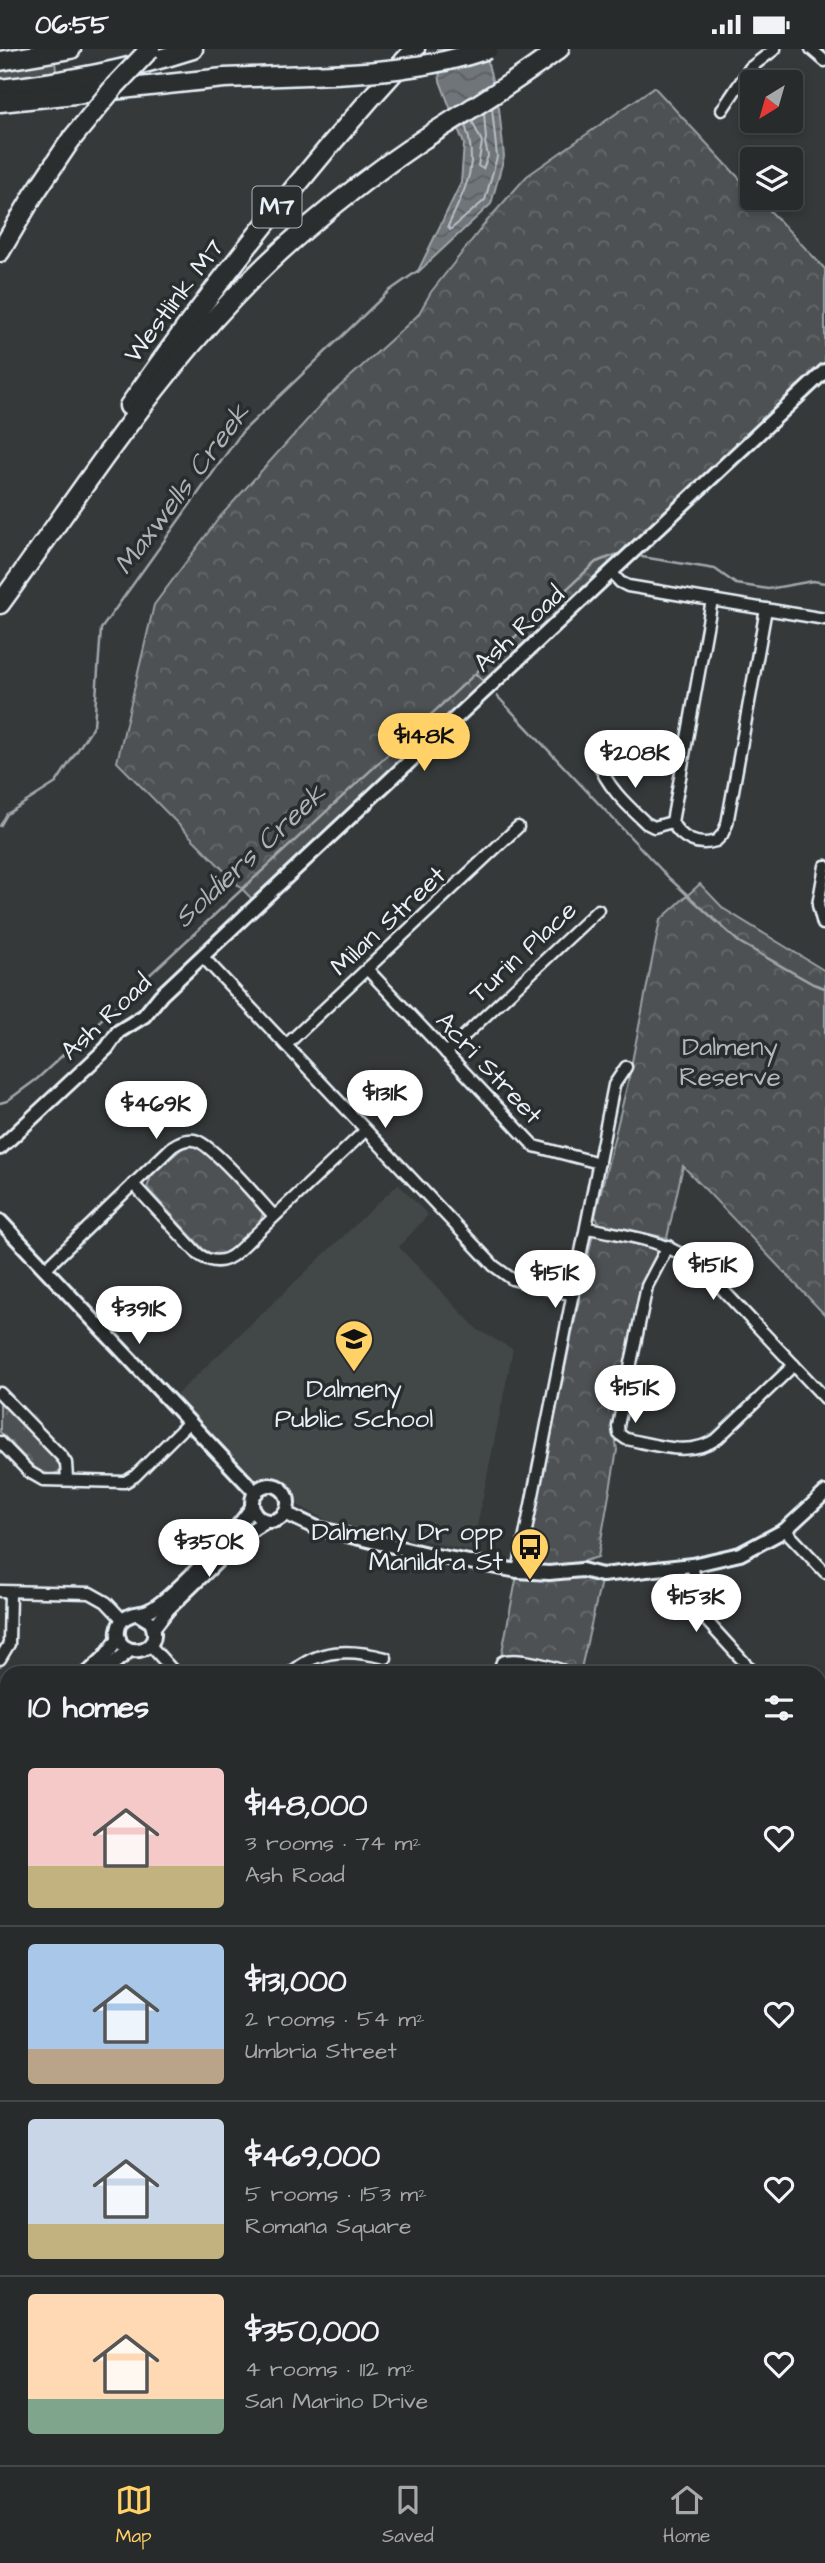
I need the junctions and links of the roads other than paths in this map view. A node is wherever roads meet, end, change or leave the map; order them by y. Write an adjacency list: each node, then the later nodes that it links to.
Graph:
1 (71, 49): 9 (highway)
2 (150, 49): 14 (highway, bridge)
3 (193, 49): 11 (highway)
4 (415, 49): 18 (highway, Westlink M7 / M7)
5 (488, 49): 12 (highway, bridge)
6 (559, 49): 18 (highway)
7 (775, 49): 13 (street)
8 (811, 49): 10 (street)
9 (0, 61)
10 (825, 61)
11 (0, 89)
12 (0, 102)
13 (722, 110)
14 (0, 252)
15 (825, 371): 16 (street, Ash Road)
16 (612, 573): 17 (street); 27 (street, Ash Road)
17 (712, 600): 19 (street); 22 (street)
18 (0, 604)
19 (766, 609): 20 (street); 22 (street)
20 (825, 619)
21 (598, 761): 22 (street)
22 (672, 822)
23 (517, 827): 28 (street, Milan Street)
24 (825, 866): 26 (street)
25 (598, 910): 30 (street, Turin Place)
26 (823, 924)
27 (203, 957): 29 (street); 33 (street, Ash Road)
28 (367, 969): 29 (street, Milan Street); 30 (street, Acri Street)
29 (286, 1045): 32 (street)
30 (446, 1053): 34 (street, Acri Street)
31 (626, 1067): 34 (street)
32 (365, 1131): 36 (street); 41 (street)
33 (0, 1148)
34 (599, 1163): 38 (street)
35 (133, 1184): 36 (street); 36 (street); 40 (street)
36 (274, 1216)
37 (0, 1221): 40 (street)
38 (588, 1228): 39 (street); 41 (street)
39 (668, 1246): 42 (street); 42 (street)
40 (46, 1268): 45 (street)
41 (573, 1295): 55 (street)
42 (794, 1366): 44 (street)
43 (0, 1393): 47 (street)
44 (825, 1398)
45 (188, 1423): 47 (street); 48 (street)
46 (0, 1442): 47 (street)
47 (67, 1479)
48 (256, 1493): 50 (street); 51 (street)
49 (825, 1493): 53 (street)
50 (252, 1507): 52 (street); 58 (street)
51 (285, 1513): 52 (street); 55 (street)
52 (266, 1521): 60 (street)
53 (785, 1530): 54 (street); 56 (street)
54 (692, 1565): 55 (street); 72 (street)
55 (518, 1571)
56 (825, 1571)
57 (5, 1591): 59 (street); 65 (street)
58 (138, 1614): 59 (street); 60 (street)
59 (123, 1620): 61 (street)
60 (154, 1627): 62 (street)
61 (119, 1638): 63 (street); 66 (street)
62 (150, 1645): 63 (street); 68 (street)
63 (130, 1650): 67 (street)
64 (386, 1658): 69 (street)
65 (0, 1659)
66 (95, 1666)
67 (111, 1666)
68 (169, 1666)
69 (300, 1666)
70 (501, 1666): 71 (street)
71 (537, 1666)
72 (748, 1666)

